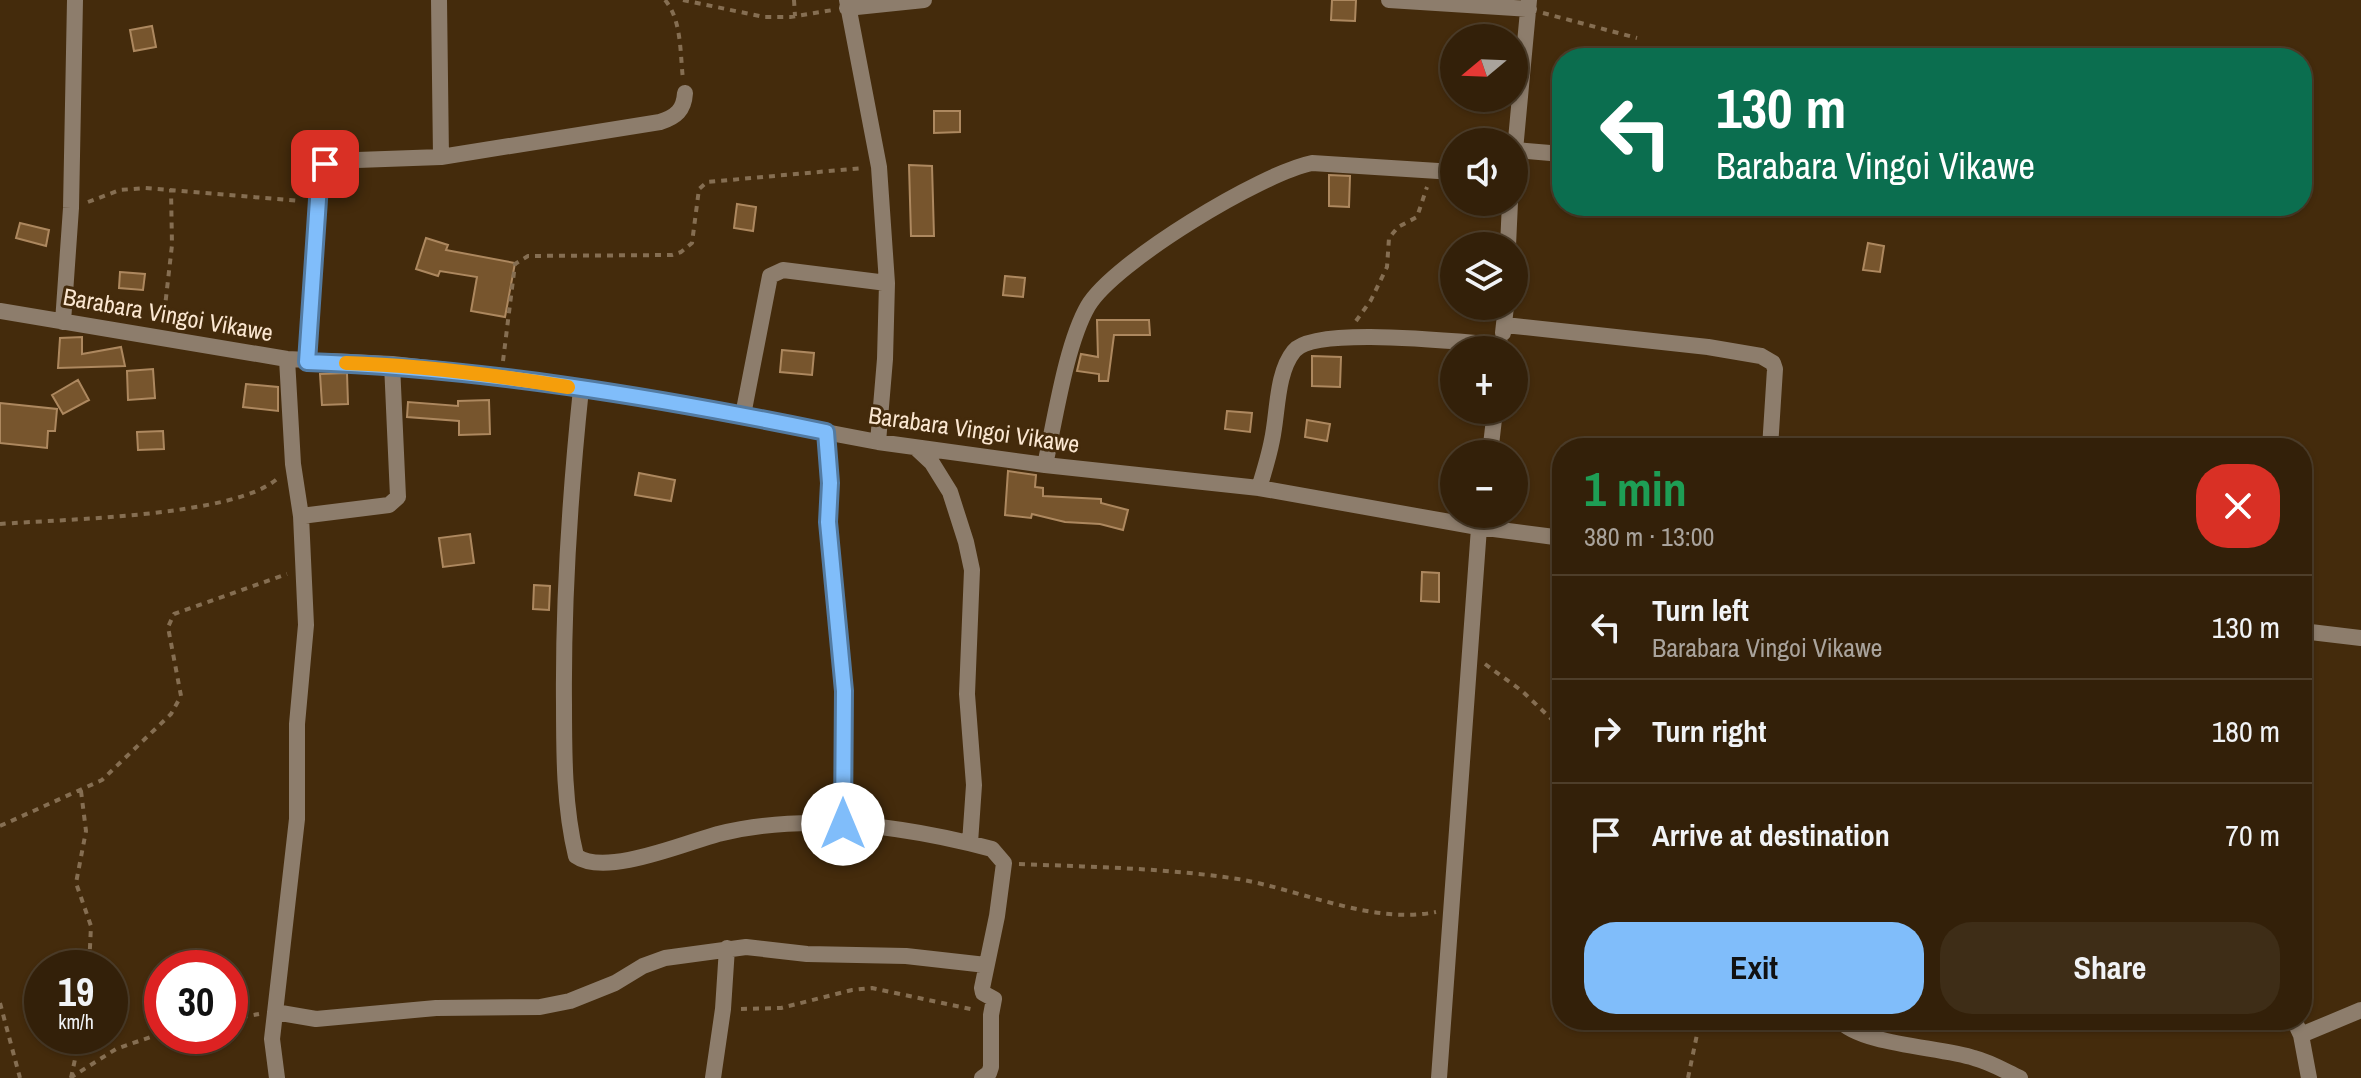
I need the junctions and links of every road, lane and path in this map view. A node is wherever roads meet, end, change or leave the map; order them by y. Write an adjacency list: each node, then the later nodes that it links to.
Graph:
1 (75, 0): 22 (street)
2 (439, 0): 16 (street)
3 (665, 0): 12 (path)
4 (683, 0): 10 (path)
5 (794, 0): 10 (path)
6 (924, 0): 8 (street)
7 (1389, 0): 9 (street)
8 (847, 4): 10 (path); 17 (street)
9 (1529, 4): 11 (path); 13 (street)
10 (795, 16)
11 (1637, 38)
12 (685, 93): 16 (street)
13 (1518, 128)
14 (1552, 154): 15 (street)
15 (1528, 155)
16 (441, 157): 21 (street)
17 (879, 167): 23 (street); 35 (path)
18 (1432, 170): 19 (street); 30 (path); 43 (street)
19 (1440, 171)
20 (171, 188): 21 (path); 22 (path); 29 (path)
21 (318, 203): 33 (street)
22 (71, 208): 26 (street)
23 (887, 283): 37 (street); 40 (street)
24 (0, 311): 26 (street, Barabara Vingoi Vikawe)
25 (1505, 320): 27 (street)
26 (63, 322): 29 (street, Barabara Vingoi Vikawe)
27 (1505, 325): 28 (street); 39 (street)
28 (1503, 336)
29 (161, 338): 32 (street, Barabara Vingoi Vikawe)
30 (1343, 339): 31 (street); 44 (street)
31 (1440, 340)
32 (287, 359): 33 (street, Barabara Vingoi Vikawe); 42 (street)
33 (307, 362): 34 (street, Barabara Vingoi Vikawe)
34 (392, 364): 35 (street, Barabara Vingoi Vikawe); 46 (street)
35 (501, 376): 36 (street, Barabara Vingoi Vikawe)
36 (581, 389): 37 (street, Barabara Vingoi Vikawe); 57 (street)
37 (743, 415): 38 (street, Barabara Vingoi Vikawe)
38 (826, 432): 40 (street, Barabara Vingoi Vikawe); 57 (street)
39 (1771, 438)
40 (878, 442): 41 (street, Barabara Vingoi Vikawe)
41 (916, 448): 43 (street, Barabara Vingoi Vikawe); 59 (street)
42 (293, 464): 46 (street); 47 (path)
43 (1045, 465): 44 (street, Barabara Vingoi Vikawe)
44 (1259, 488): 45 (street, Barabara Vingoi Vikawe)
45 (1440, 514)
46 (301, 516): 51 (street)
47 (0, 524)
48 (1479, 528): 54 (street)
49 (1516, 528): 50 (street, Barabara Vingoi Vikawe)
50 (1552, 536)
51 (304, 568): 56 (path); 68 (street)
52 (2312, 632): 53 (street)
53 (2361, 638)
54 (1471, 654): 55 (path); 61 (street)
55 (1552, 720)
56 (80, 790): 58 (path); 63 (path)
57 (843, 824): 59 (street)
58 (0, 826)
59 (970, 843): 60 (street)
60 (1004, 863): 61 (path); 64 (street)
61 (1452, 907): 82 (street)
62 (727, 948): 64 (street); 66 (street); 68 (street)
63 (90, 950)
64 (986, 965): 69 (street)
65 (0, 1003): 77 (path)
66 (723, 1009): 69 (path); 80 (street)
67 (2361, 1010): 71 (street)
68 (275, 1012): 70 (path); 79 (street)
69 (991, 1015): 81 (street)
70 (248, 1016)
71 (2312, 1023)
72 (1698, 1030): 83 (path)
73 (1856, 1030): 84 (street)
74 (2299, 1030): 85 (street)
75 (144, 1039): 78 (path)
76 (76, 1054): 78 (path)
77 (20, 1078)
78 (70, 1078)
79 (277, 1078)
80 (713, 1078)
81 (982, 1078)
82 (1439, 1078)
83 (1688, 1078)
84 (2020, 1078)
85 (2309, 1078)

